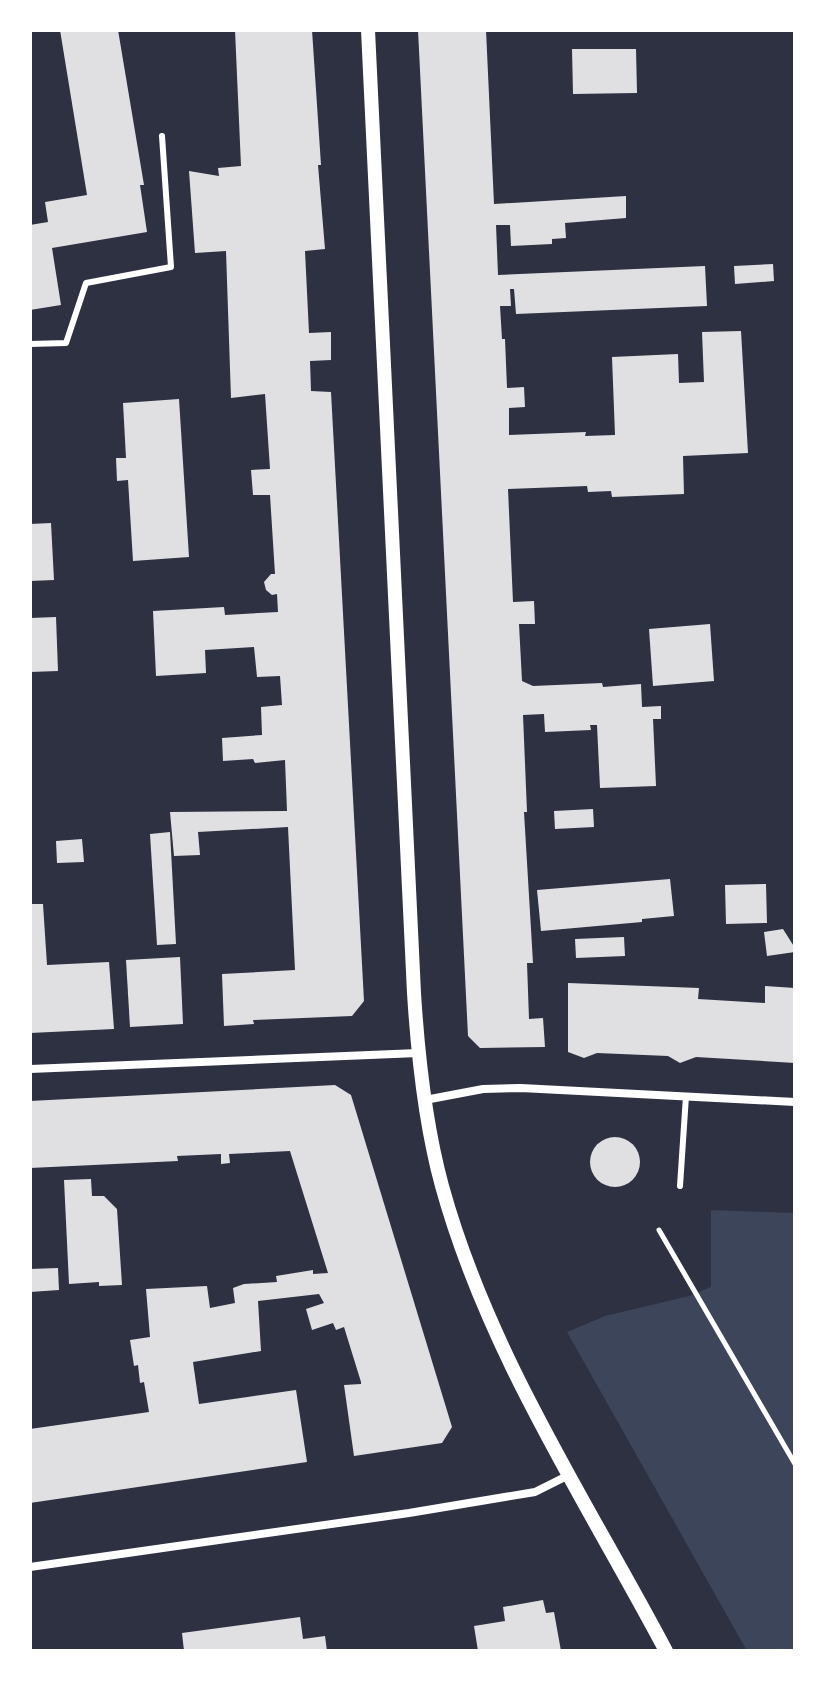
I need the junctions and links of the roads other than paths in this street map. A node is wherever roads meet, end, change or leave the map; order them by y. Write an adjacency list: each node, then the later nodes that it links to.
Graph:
1 (368, 30): 4 (street)
2 (162, 136): 3 (lane)
3 (30, 344)
4 (418, 1053): 5 (street); 7 (street)
5 (30, 1069)
6 (686, 1096): 7 (street); 8 (street); 9 (lane)
7 (425, 1100): 10 (street)
8 (795, 1102)
9 (680, 1186)
10 (570, 1474): 11 (street); 12 (street)
11 (30, 1567)
12 (666, 1651)

